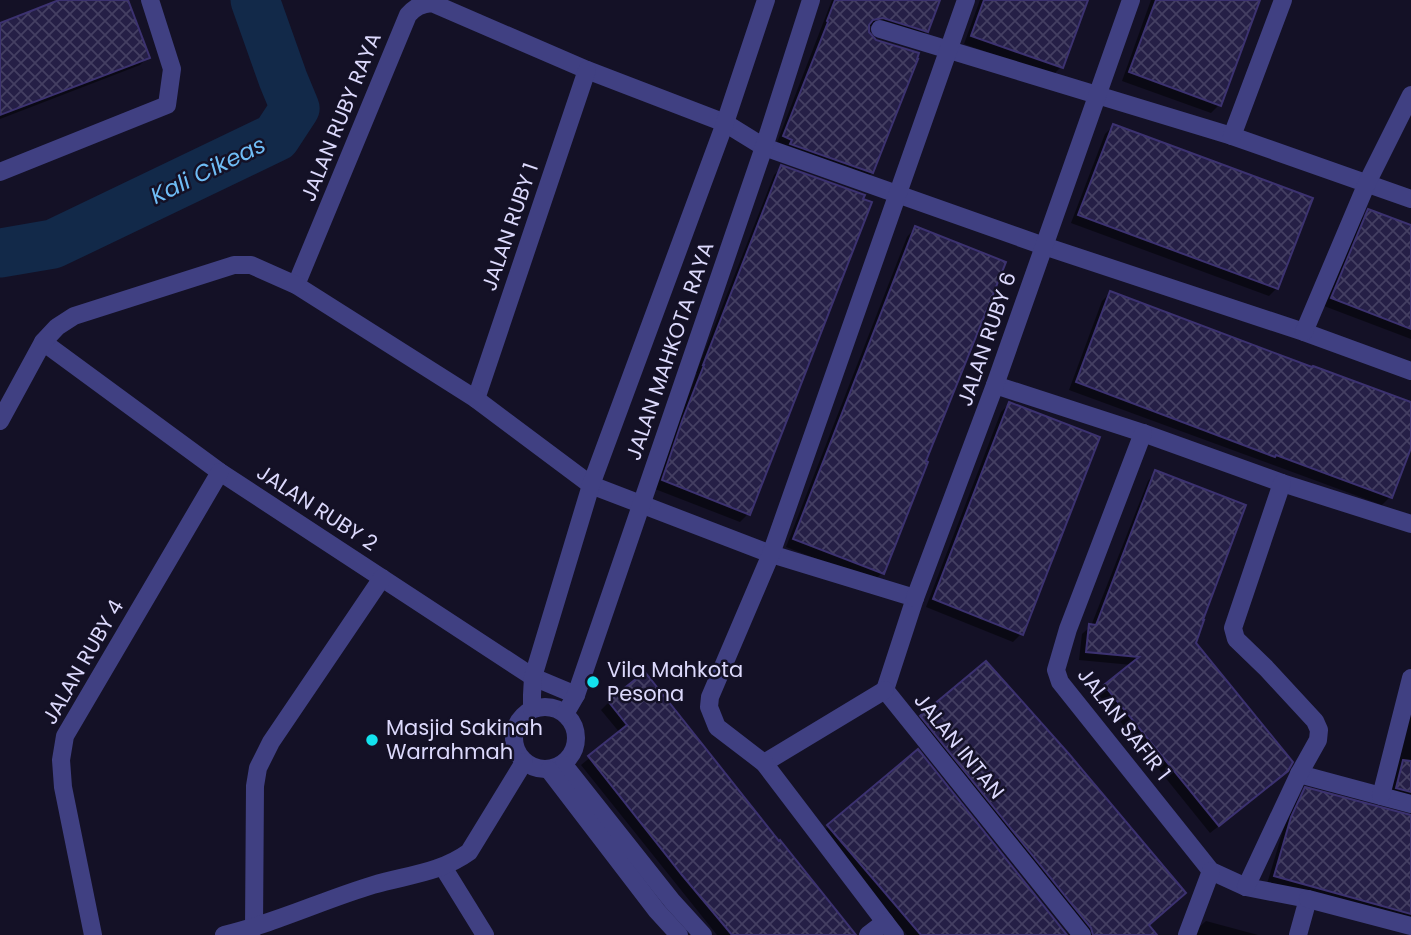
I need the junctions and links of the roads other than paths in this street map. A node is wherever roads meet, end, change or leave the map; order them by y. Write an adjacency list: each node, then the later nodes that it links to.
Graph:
1 (150, 0): 15 (street)
2 (766, 0): 12 (street, JALAN MAHKOTA RAYA)
3 (811, 0): 14 (street, JALAN MAHKOTA RAYA)
4 (966, 0): 8 (street)
5 (1131, 0): 10 (street, JALAN RUBY 6)
6 (1283, 0): 13 (street)
7 (880, 29): 8 (street)
8 (948, 49): 10 (street); 17 (street)
9 (587, 70): 12 (street, JALAN RUBY RAYA); 20 (street, JALAN RUBY RAYA); 25 (street, JALAN RUBY 1)
10 (1097, 94): 13 (street); 19 (street, JALAN RUBY 6)
11 (1411, 94): 16 (street)
12 (725, 123): 14 (street, JALAN RUBY RAYA); 30 (street, JALAN MAHKOTA RAYA)
13 (1232, 136): 16 (street)
14 (764, 147): 17 (street, JALAN RUBY RAYA); 31 (street, JALAN MAHKOTA RAYA)
15 (0, 172)
16 (1367, 183): 18 (street); 21 (street)
17 (897, 194): 19 (street, JALAN RUBY RAYA); 33 (street)
18 (1411, 199)
19 (1044, 246): 21 (street, JALAN RUBY RAYA); 24 (street, JALAN RUBY 6)
20 (296, 285): 22 (street); 25 (street)
21 (1304, 332): 23 (street, JALAN RUBY RAYA)
22 (43, 342): 26 (street); 28 (street, JALAN RUBY 2)
23 (1411, 371)
24 (995, 385): 27 (street); 35 (street, JALAN RUBY 6)
25 (476, 399): 30 (street)
26 (0, 421)
27 (1143, 433): 29 (street); 49 (street, JALAN SAFIR 1)
28 (220, 472): 34 (street, JALAN RUBY 2); 55 (street, JALAN RUBY 4)
29 (1282, 483): 32 (street); 45 (street)
30 (591, 485): 31 (street); 36 (street, JALAN MAHKOTA RAYA)
31 (641, 504): 33 (street); 39 (street, JALAN MAHKOTA RAYA)
32 (1411, 524)
33 (771, 554): 35 (street); 43 (street)
34 (382, 578): 36 (street, JALAN RUBY 2); 53 (street)
35 (915, 598): 38 (street, JALAN INTAN)
36 (533, 677): 39 (street, JALAN RUBY 2); 40 (street, JALAN MAHKOTA RAYA)
37 (1411, 678): 46 (street)
38 (885, 690): 43 (street); 61 (street, JALAN INTAN)
39 (576, 695): 41 (street, JALAN MAHKOTA RAYA)
40 (532, 709): 41 (street); 42 (street)
41 (565, 713): 44 (street)
42 (524, 762): 44 (street); 48 (street)
43 (764, 764): 54 (street)
44 (556, 768): 58 (street); 59 (street)
45 (1299, 774): 46 (street); 50 (street)
46 (1381, 796): 47 (street)
47 (1411, 804)
48 (443, 867): 53 (street); 57 (street)
49 (1211, 871): 50 (street); 62 (street)
50 (1246, 887): 51 (street)
51 (1308, 900): 52 (street); 63 (street)
52 (1411, 926): 64 (street)
53 (254, 928): 56 (street)
54 (890, 928): 60 (street)
55 (93, 935)
56 (224, 935)
57 (485, 935)
58 (679, 935)
59 (703, 935)
60 (868, 935)
61 (1082, 935)
62 (1187, 935)
63 (1298, 935)
64 (1408, 935)

